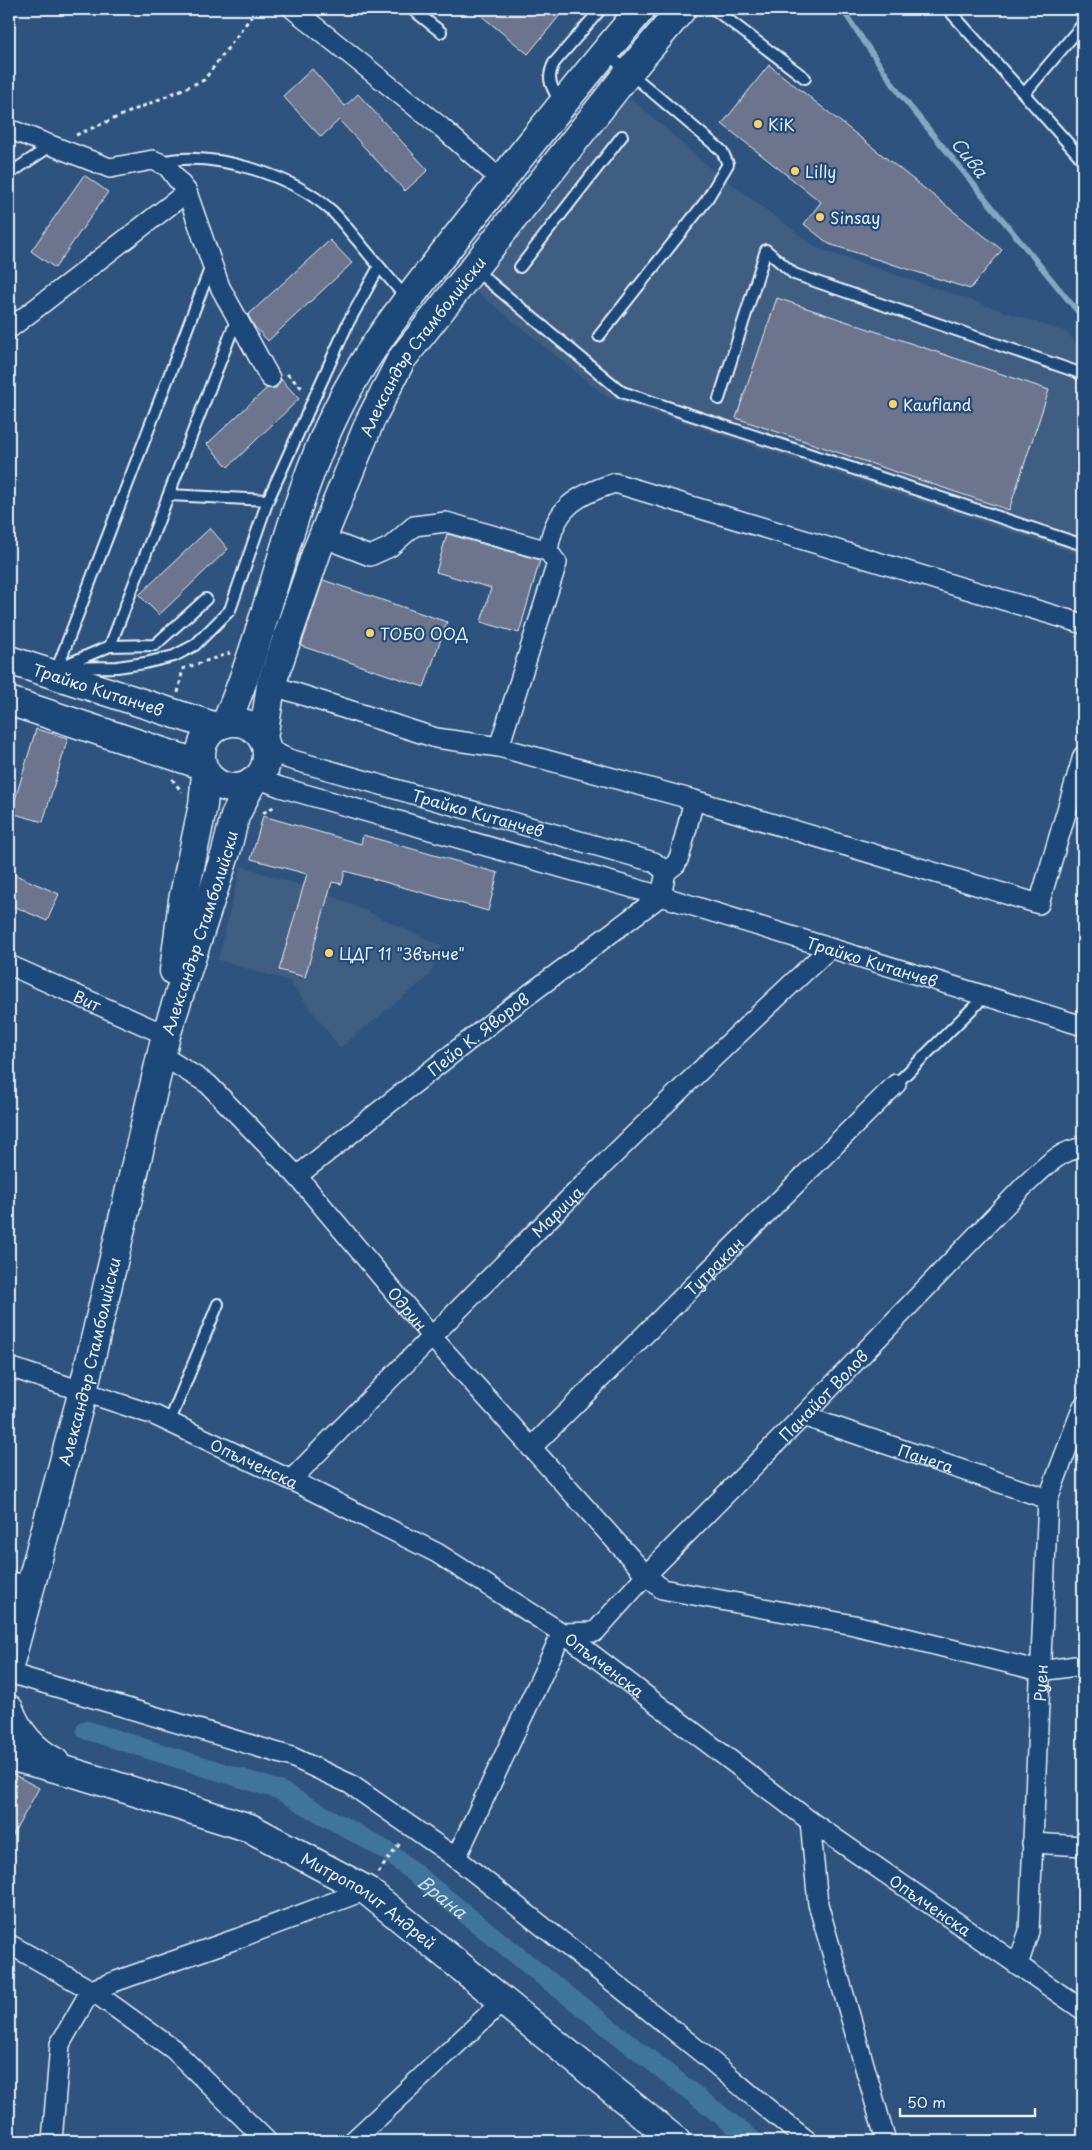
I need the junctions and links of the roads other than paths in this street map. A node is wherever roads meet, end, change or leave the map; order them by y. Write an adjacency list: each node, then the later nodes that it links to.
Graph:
1 (293, 9): 21 (street)
2 (412, 9): 9 (lane)
3 (601, 9): 14 (lane)
4 (641, 9): 10 (main road, Александър Стамболийски)
5 (682, 9): 11 (main road, Александър Стамболийски)
6 (714, 9): 12 (lane)
7 (948, 9): 13 (lane)
8 (1083, 24): 13 (lane)
9 (441, 32)
10 (604, 52): 11 (lane); 14 (main road, Александър Стамболийски)
11 (628, 73): 26 (main road, Александър Стамболийски); 30 (lane)
12 (805, 78)
13 (1024, 94): 18 (lane)
14 (561, 105): 21 (main road, Александър Стамболийски)
15 (9, 129): 17 (street)
16 (622, 136): 25 (lane)
17 (52, 145): 19 (street); 20 (lane)
18 (1083, 160)
19 (160, 162): 22 (street); 24 (lane)
20 (9, 174)
21 (500, 180): 27 (main road, Александър Стамболийски)
22 (187, 192): 23 (street); 29 (street)
23 (211, 266): 28 (street); 43 (lane)
24 (379, 266): 27 (lane); 35 (lane)
25 (520, 267)
26 (473, 268): 37 (lane); 44 (main road, Александър Стамболийски)
27 (408, 300): 46 (main road, Александър Стамболийски)
28 (237, 317): 32 (street); 34 (lane)
29 (9, 329)
30 (599, 336)
31 (1083, 376): 33 (lane)
32 (270, 378)
33 (719, 400)
34 (169, 495): 35 (lane); 41 (lane)
35 (268, 500): 43 (lane)
36 (339, 544): 38 (street)
37 (1083, 545)
38 (548, 551): 40 (street); 48 (street)
39 (206, 599): 41 (lane)
40 (1083, 624)
41 (110, 646): 43 (lane)
42 (9, 660): 43 (main road, Трайко Китанчев)
43 (56, 671): 46 (main road, Трайко Китанчев)
44 (271, 684): 47 (main road, Александър Стамболийски); 48 (street)
45 (9, 701): 50 (main road)
46 (221, 725): 47 (main road); 50 (main road, Александър Стамболийски)
47 (264, 743): 51 (main road, Александър Стамболийски); 53 (street, Трайко Китанчев)
48 (500, 747): 52 (street)
49 (1083, 756): 52 (street)
50 (204, 770): 51 (main road); 59 (main road, Александър Стамболийски)
51 (254, 780): 54 (street, Трайко Китанчев); 59 (main road, Александър Стамболийски)
52 (694, 800): 53 (street)
53 (666, 872): 54 (street)
54 (661, 896): 55 (street, Трайко Китанчев); 62 (street, Пейо К. Яворов)
55 (829, 949): 57 (street, Трайко Китанчев); 64 (street, Марица)
56 (9, 965): 59 (street, Вит)
57 (985, 996): 58 (street, Трайко Китанчев); 60 (lane)
58 (1083, 1026)
59 (163, 1045): 62 (street, Одрин); 66 (main road, Александър Стамболийски)
60 (896, 1084): 70 (street, Тутракан)
61 (1083, 1148): 68 (street, Панайот Волов)
62 (298, 1176): 64 (street, Одрин)
63 (218, 1304): 69 (lane)
64 (432, 1336): 70 (street, Одрин); 71 (street, Марица)
65 (9, 1367): 66 (street, Опълченска)
66 (83, 1391): 69 (street, Опълченска); 74 (main road, Александър Стамболийски)
67 (1083, 1406): 72 (street, Руен)
68 (803, 1416): 72 (street, Панега); 73 (street, Панайот Волов)
69 (169, 1423): 71 (street, Опълченска)
70 (531, 1448): 73 (street, Одрин)
71 (291, 1480): 75 (street, Опълченска)
72 (1048, 1499): 78 (street, Руен)
73 (646, 1575): 75 (street, Панайот Волов); 78 (street, Одрин)
74 (19, 1584): 77 (main road, Александър Стамболийски)
75 (562, 1633): 83 (street, Опълченска); 86 (street)
76 (1083, 1665): 78 (street)
77 (9, 1666)
78 (1040, 1671): 84 (street, Руен)
79 (9, 1673): 86 (street)
80 (9, 1709): 82 (main road)
81 (9, 1756): 82 (main road, Митрополит Андрей)
82 (78, 1774): 87 (main road, Митрополит Андрей)
83 (810, 1821): 89 (street, Опълченска); 98 (street)
84 (1032, 1843): 85 (street); 89 (street, Руен)
85 (1083, 1846)
86 (456, 1858): 97 (street)
87 (370, 1885): 90 (street); 91 (main road, Митрополит Андрей)
88 (9, 1944): 90 (street)
89 (1018, 1965): 92 (street, Опълченска)
90 (92, 1990): 93 (street); 94 (street)
91 (504, 2000): 95 (street); 96 (main road, Митрополит Андрей)
92 (1083, 2010)
93 (52, 2141)
94 (267, 2141)
95 (353, 2141)
96 (676, 2141)
97 (808, 2141)
98 (886, 2141)

